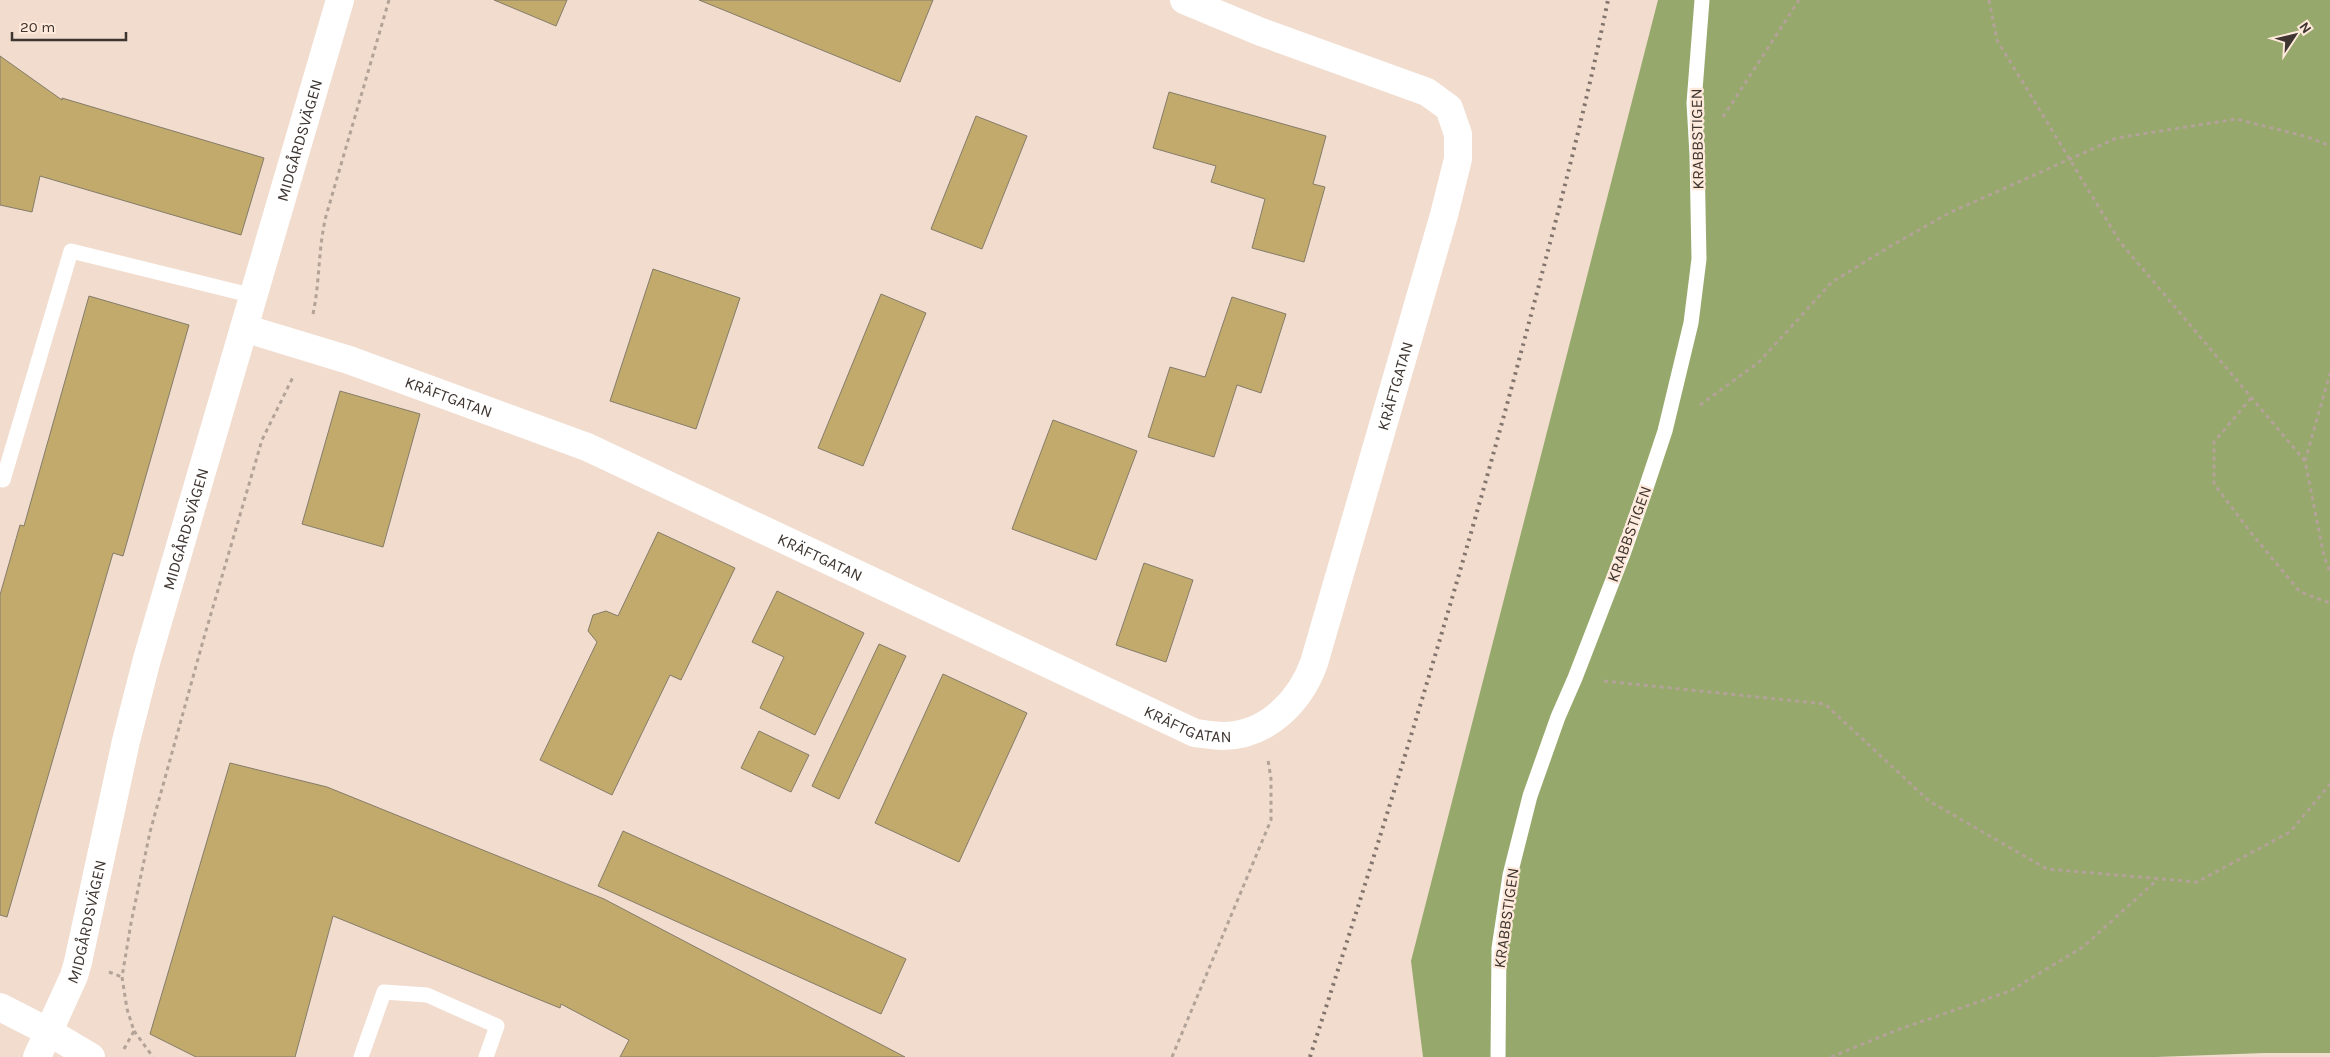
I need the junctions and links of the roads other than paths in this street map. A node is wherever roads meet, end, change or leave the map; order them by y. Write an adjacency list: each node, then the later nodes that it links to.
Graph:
1 (340, 0): 4 (street, MIDGÅRDSVÄGEN)
2 (1184, 0): 5 (street, KRÄFTGATAN)
3 (1702, 0): 13 (lane, KRABBSTIGEN)
4 (254, 296): 5 (street, MIDGÅRDSVÄGEN); 6 (lane)
5 (244, 328): 8 (street, MIDGÅRDSVÄGEN)
6 (3, 480)
7 (0, 1007): 8 (street)
8 (49, 1032): 9 (street, MIDGÅRDSVÄGEN); 10 (street)
9 (36, 1057)
10 (91, 1057)
11 (361, 1057): 12 (lane)
12 (486, 1057)
13 (1498, 1057)

